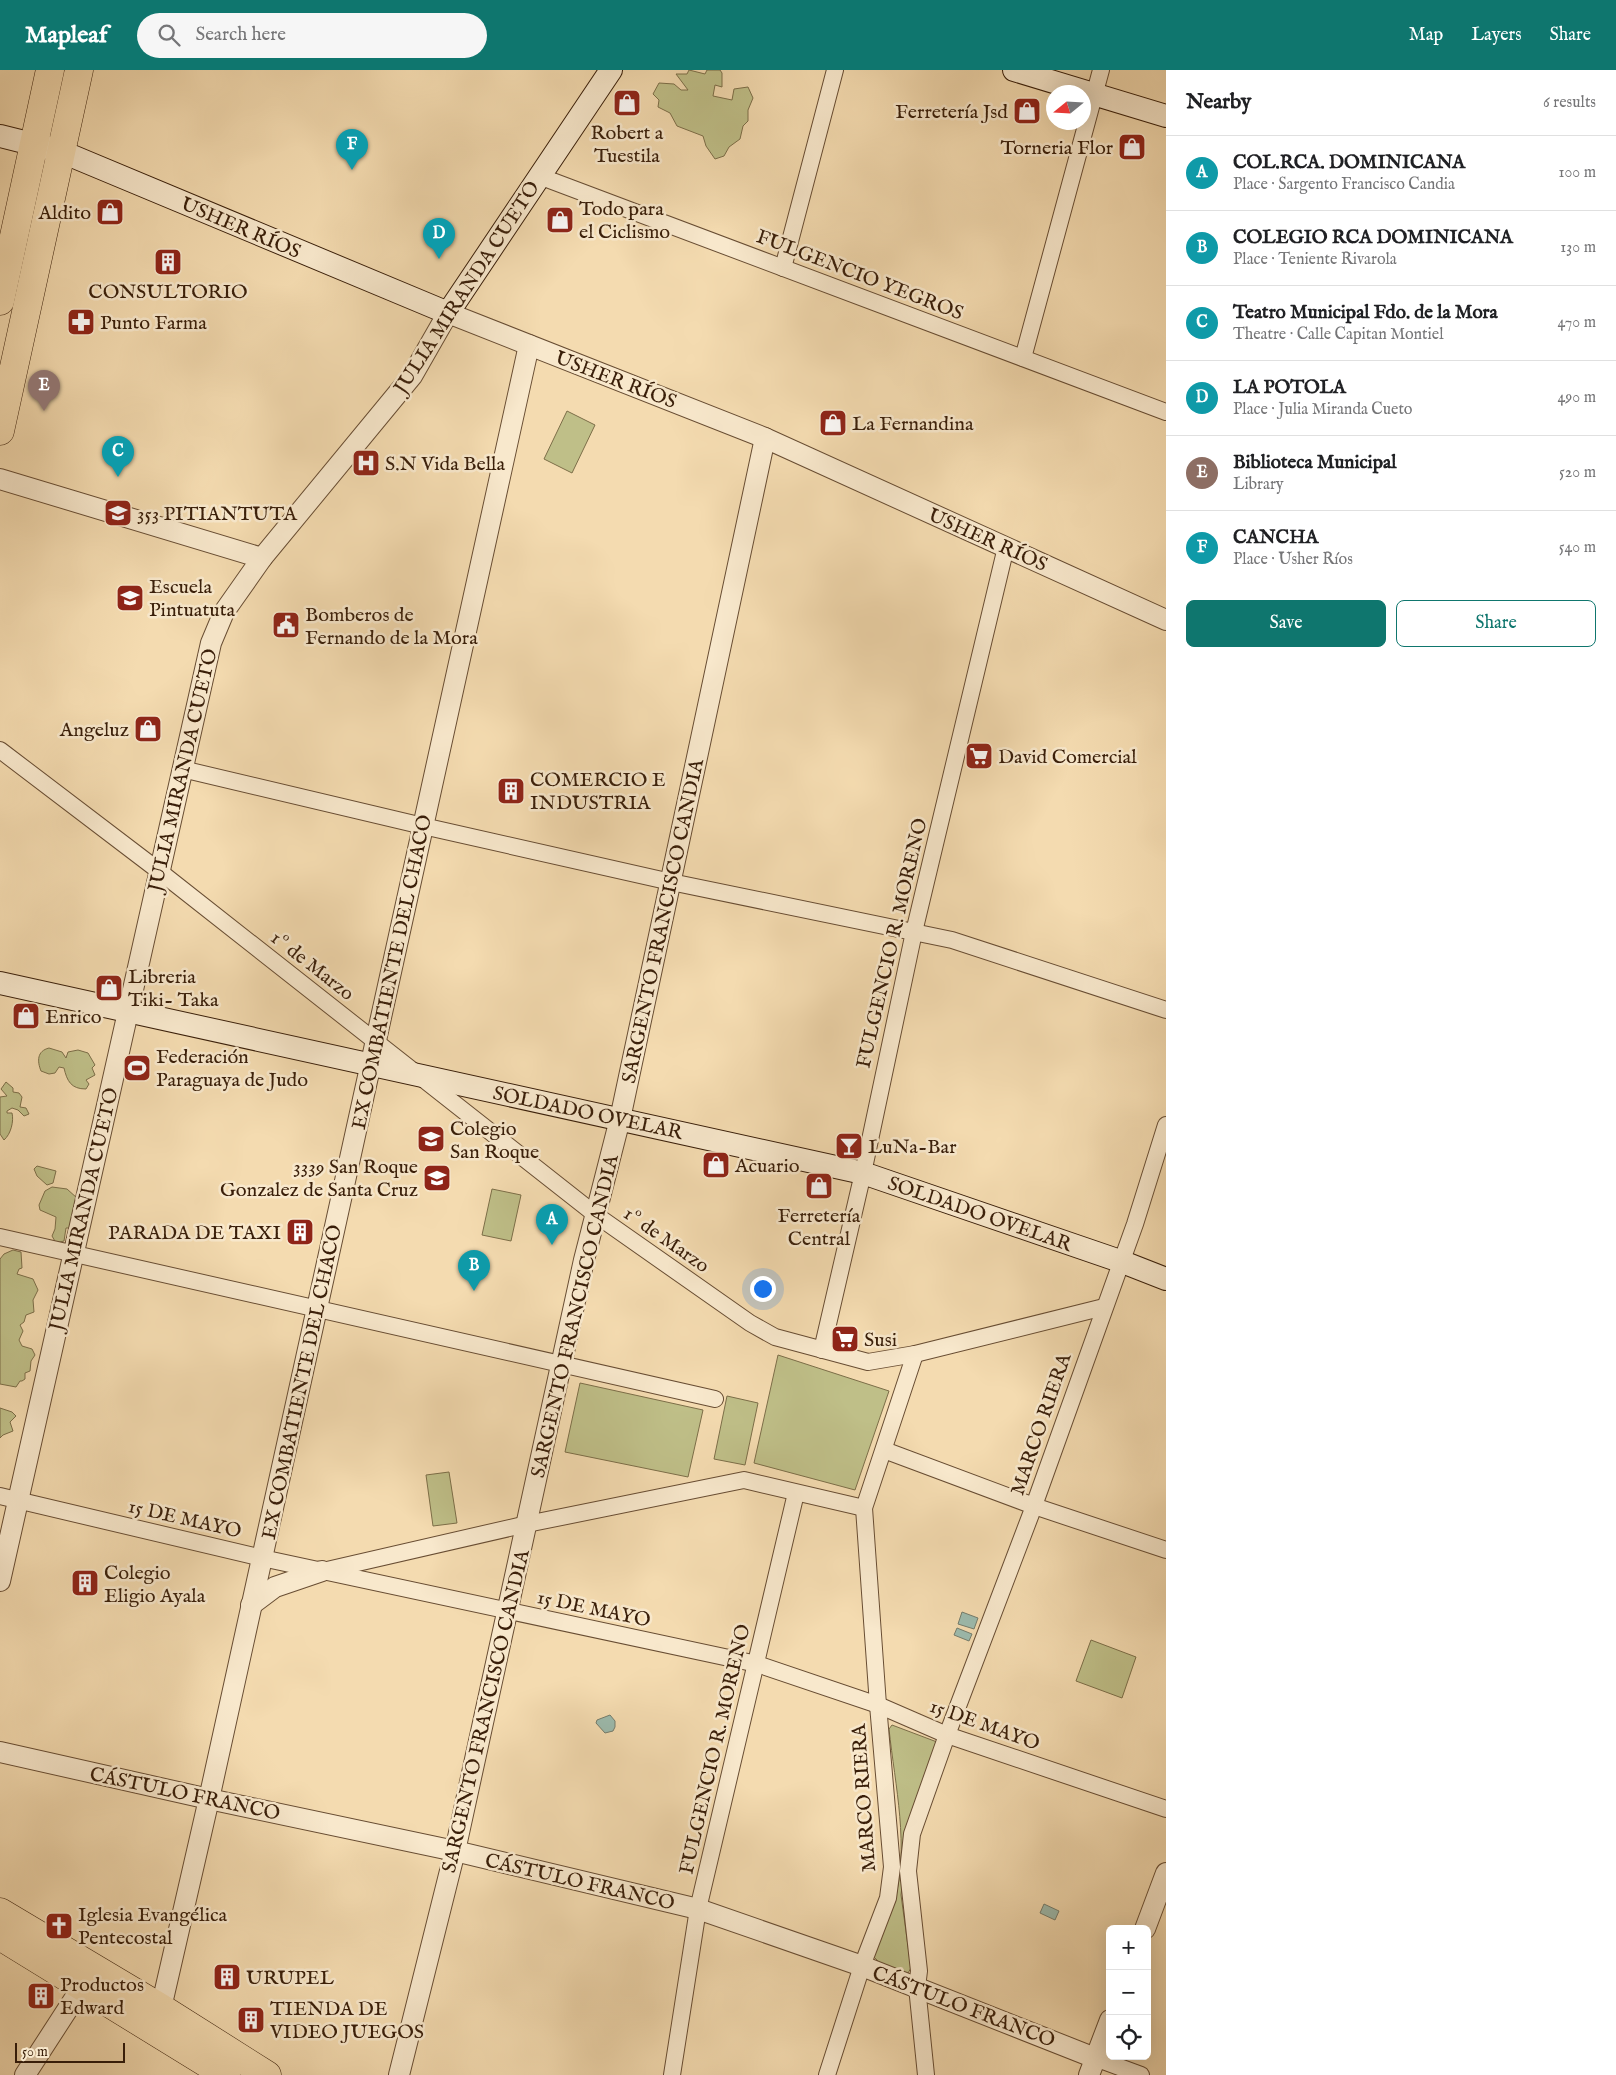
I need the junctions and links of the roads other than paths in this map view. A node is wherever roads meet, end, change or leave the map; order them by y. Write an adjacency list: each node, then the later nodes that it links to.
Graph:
1 (50, 70): 10 (highway)
2 (78, 70): 10 (highway)
3 (611, 70): 11 (main road, JULIA MIRANDA CUETO)
4 (834, 70): 12 (street)
5 (1014, 70): 7 (main road)
6 (1100, 70): 7 (street)
7 (1094, 94): 8 (main road); 16 (street)
8 (1166, 116)
9 (0, 136): 10 (main road, USHER RÍOS)
10 (47, 148): 13 (highway); 14 (main road, USHER RÍOS); 18 (highway)
11 (539, 176): 12 (street, FULGENCIO YEGROS); 14 (main road, JULIA MIRANDA CUETO)
12 (783, 268): 16 (street, FULGENCIO YEGROS)
13 (0, 301)
14 (448, 314): 15 (street, USHER RÍOS); 22 (street, JULIA MIRANDA CUETO)
15 (529, 345): 19 (street, USHER RÍOS); 26 (street, EX COMBATIENTE DEL CHACO)
16 (1023, 358): 17 (street, FULGENCIO YEGROS)
17 (1166, 412)
18 (0, 431)
19 (765, 438): 21 (street, USHER RÍOS); 28 (street, SARGENTO FRANCISCO CANDIA)
20 (0, 479): 22 (street)
21 (1006, 547): 23 (street, USHER RÍOS); 29 (street, FULGENCIO R. MORENO)
22 (262, 558): 25 (street, JULIA MIRANDA CUETO)
23 (1166, 620)
24 (0, 750): 27 (street, 1º de Marzo)
25 (182, 769): 26 (street); 27 (street, JULIA MIRANDA CUETO)
26 (423, 826): 28 (street); 33 (street, EX COMBATIENTE DEL CHACO)
27 (159, 871): 32 (street, JULIA MIRANDA CUETO); 33 (street, 1º de Marzo)
28 (671, 882): 29 (street); 36 (street, SARGENTO FRANCISCO CANDIA)
29 (914, 932): 31 (street); 38 (street, FULGENCIO R. MORENO)
30 (0, 983): 32 (main road, SOLDADO OVELAR)
31 (1166, 1010)
32 (128, 1011): 34 (main road, SOLDADO OVELAR); 41 (street, JULIA MIRANDA CUETO)
33 (376, 1041): 34 (street, EX COMBATIENTE DEL CHACO); 35 (street, 1º de Marzo)
34 (370, 1065): 35 (main road, SOLDADO OVELAR); 45 (street, EX COMBATIENTE DEL CHACO)
35 (417, 1075): 36 (main road, SOLDADO OVELAR); 39 (street, 1º de Marzo)
36 (620, 1119): 38 (main road, SOLDADO OVELAR); 39 (street, SARGENTO FRANCISCO CANDIA)
37 (1166, 1125): 42 (street, MARCO RIERA)
38 (863, 1173): 42 (main road, SOLDADO OVELAR); 46 (street, FULGENCIO R. MORENO)
39 (596, 1215): 46 (street, 1º de Marzo); 48 (street, SARGENTO FRANCISCO CANDIA)
40 (0, 1238): 41 (street)
41 (73, 1254): 45 (street); 52 (street, JULIA MIRANDA CUETO)
42 (1120, 1261): 43 (main road, SOLDADO OVELAR); 44 (street, MARCO RIERA)
43 (1166, 1279)
44 (1104, 1307): 47 (street, 1º de Marzo); 53 (street, MARCO RIERA)
45 (317, 1309): 48 (street); 57 (street, EX COMBATIENTE DEL CHACO)
46 (822, 1350): 47 (street, 1º de Marzo)
47 (915, 1354): 50 (street)
48 (562, 1364): 49 (street); 55 (street, SARGENTO FRANCISCO CANDIA)
49 (715, 1399)
50 (884, 1450): 53 (street); 54 (street)
51 (796, 1493): 54 (street); 55 (street); 62 (street, FULGENCIO R. MORENO)
52 (9, 1498): 57 (street, 15 DE MAYO); 59 (street, JULIA MIRANDA CUETO)
53 (1034, 1506): 56 (street); 64 (street, MARCO RIERA)
54 (864, 1508): 63 (street, MARCO RIERA)
55 (527, 1524): 58 (street); 61 (street, SARGENTO FRANCISCO CANDIA)
56 (1166, 1550)
57 (262, 1558): 58 (street, 15 DE MAYO); 60 (street, EX COMBATIENTE DEL CHACO)
58 (322, 1571): 60 (street); 61 (street, 15 DE MAYO)
59 (0, 1581)
60 (252, 1605): 66 (street, EX COMBATIENTE DEL CHACO)
61 (509, 1612): 62 (street, 15 DE MAYO); 68 (street, SARGENTO FRANCISCO CANDIA)
62 (756, 1664): 63 (street, 15 DE MAYO); 70 (street, FULGENCIO R. MORENO)
63 (878, 1705): 64 (street, 15 DE MAYO); 73 (street, MARCO RIERA)
64 (947, 1735): 67 (street, 15 DE MAYO); 75 (street, MARCO RIERA)
65 (0, 1752): 66 (street, CÁSTULO FRANCO)
66 (209, 1799): 68 (street, CÁSTULO FRANCO); 76 (street, EX COMBATIENTE DEL CHACO)
67 (1166, 1809)
68 (455, 1851): 70 (street, CÁSTULO FRANCO); 82 (street, SARGENTO FRANCISCO CANDIA)
69 (1166, 1873): 72 (street)
70 (698, 1909): 73 (street, CÁSTULO FRANCO); 83 (street, FULGENCIO R. MORENO)
71 (5, 1919): 74 (highway); 76 (highway)
72 (1146, 1925)
73 (862, 1966): 75 (street, CÁSTULO FRANCO); 84 (street, MARCO RIERA)
74 (82, 1987): 79 (street); 80 (highway)
75 (917, 1987): 78 (street, CÁSTULO FRANCO); 85 (street, MARCO RIERA)
76 (160, 2008): 81 (highway)
77 (1106, 2030): 78 (street)
78 (1092, 2066): 86 (street, CÁSTULO FRANCO)
79 (25, 2075)
80 (226, 2075)
81 (267, 2075)
82 (399, 2075)
83 (672, 2075)
84 (827, 2075)
85 (926, 2075)
86 (1141, 2075)

